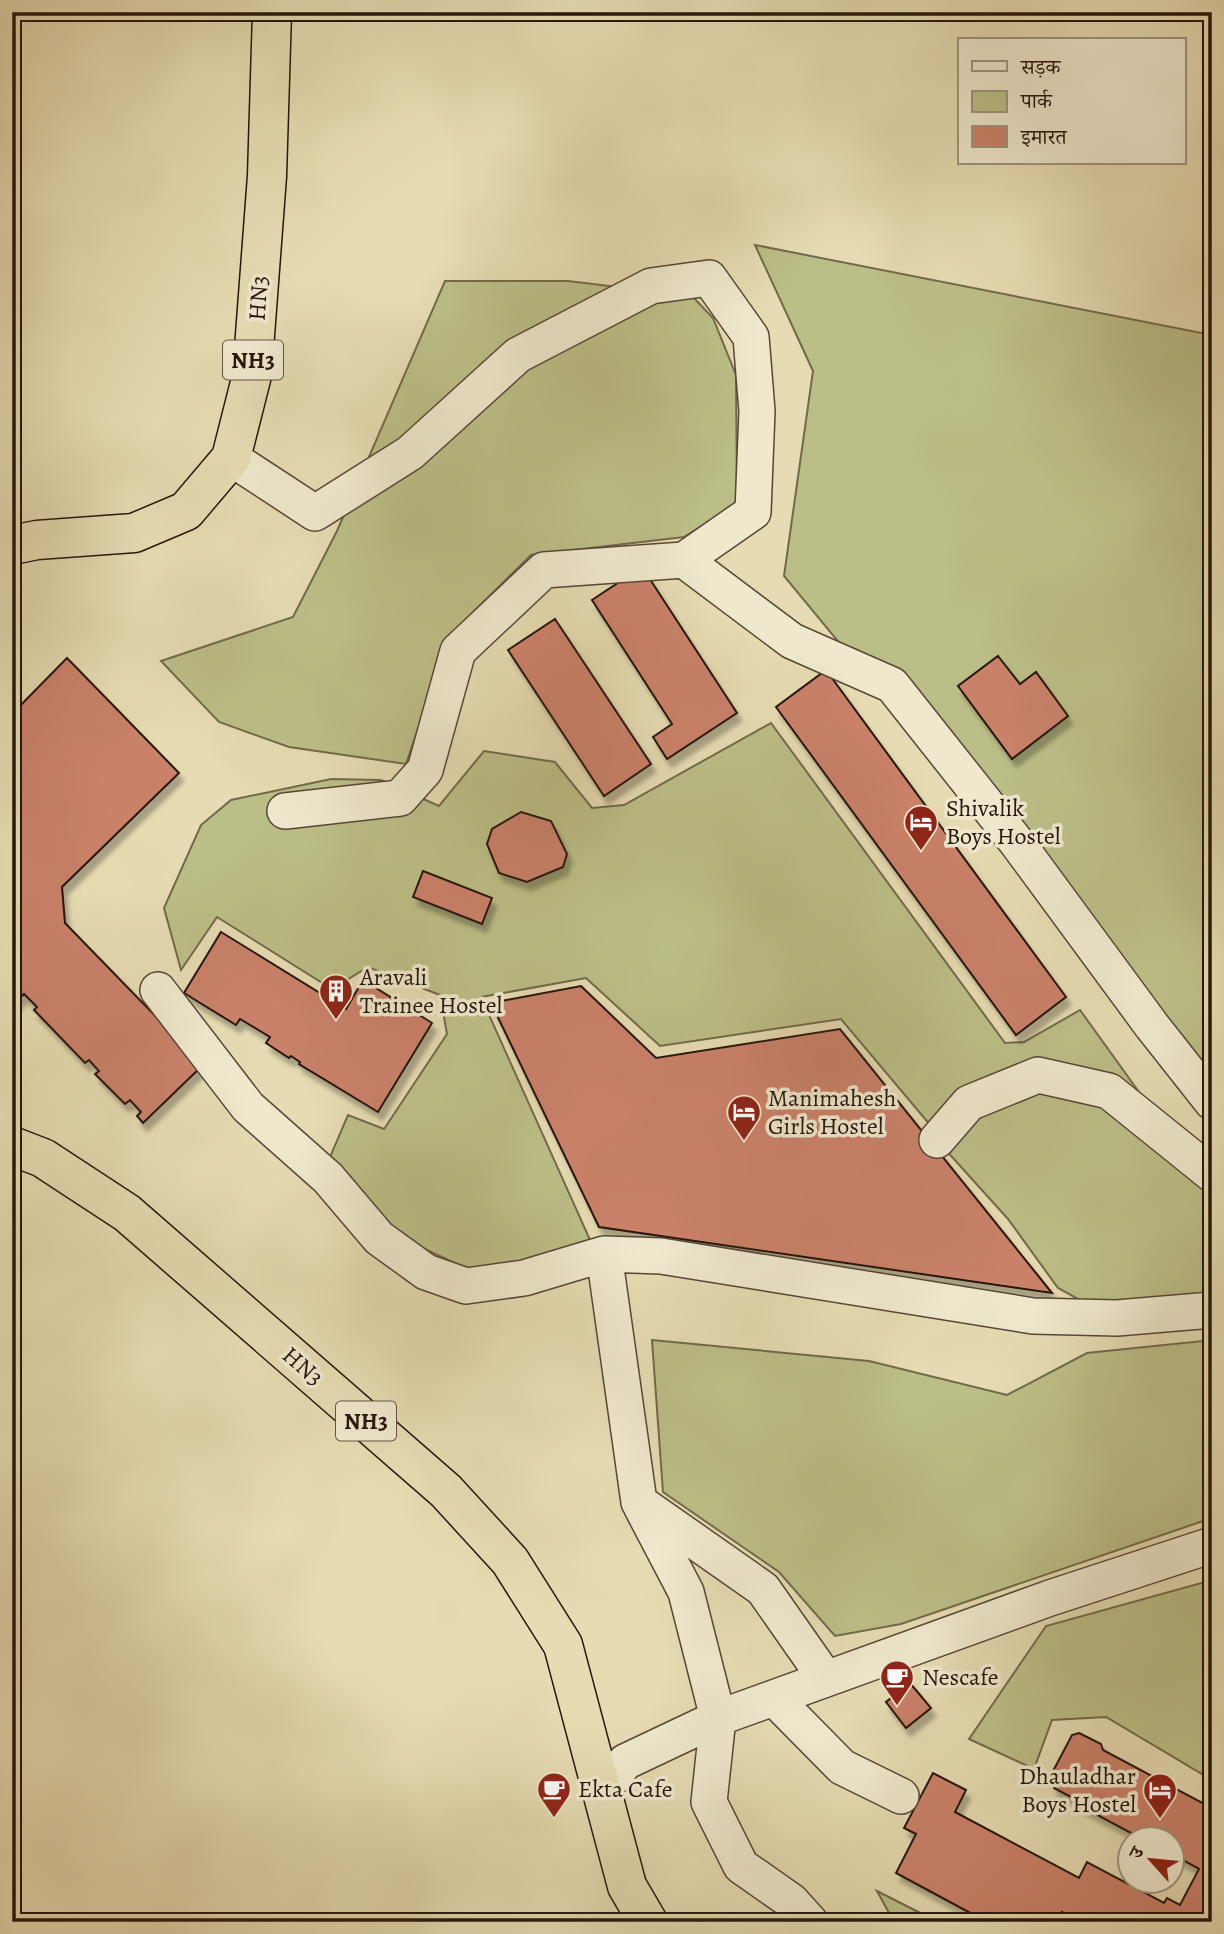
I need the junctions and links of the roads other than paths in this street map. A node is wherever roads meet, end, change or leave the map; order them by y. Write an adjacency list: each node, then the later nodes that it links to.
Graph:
1 (272, 12): 2 (highway, HN3 / NH3)
2 (231, 458): 3 (highway, HN3 / NH3); 4 (street)
3 (12, 545)
4 (684, 560): 5 (street); 7 (street)
5 (285, 811)
6 (158, 990): 11 (street)
7 (1212, 1102)
8 (937, 1140): 10 (street)
9 (12, 1146): 18 (highway, HN3 / NH3)
10 (1212, 1174)
11 (604, 1254): 12 (street); 13 (street)
12 (1212, 1310)
13 (639, 1502): 15 (street); 17 (street)
14 (1212, 1545): 15 (street)
15 (827, 1679): 16 (street)
16 (774, 1698): 17 (street); 19 (street)
17 (718, 1717): 18 (street); 21 (street)
18 (603, 1790): 20 (highway, NH3)
19 (901, 1796)
20 (648, 1922)
21 (810, 1922)

